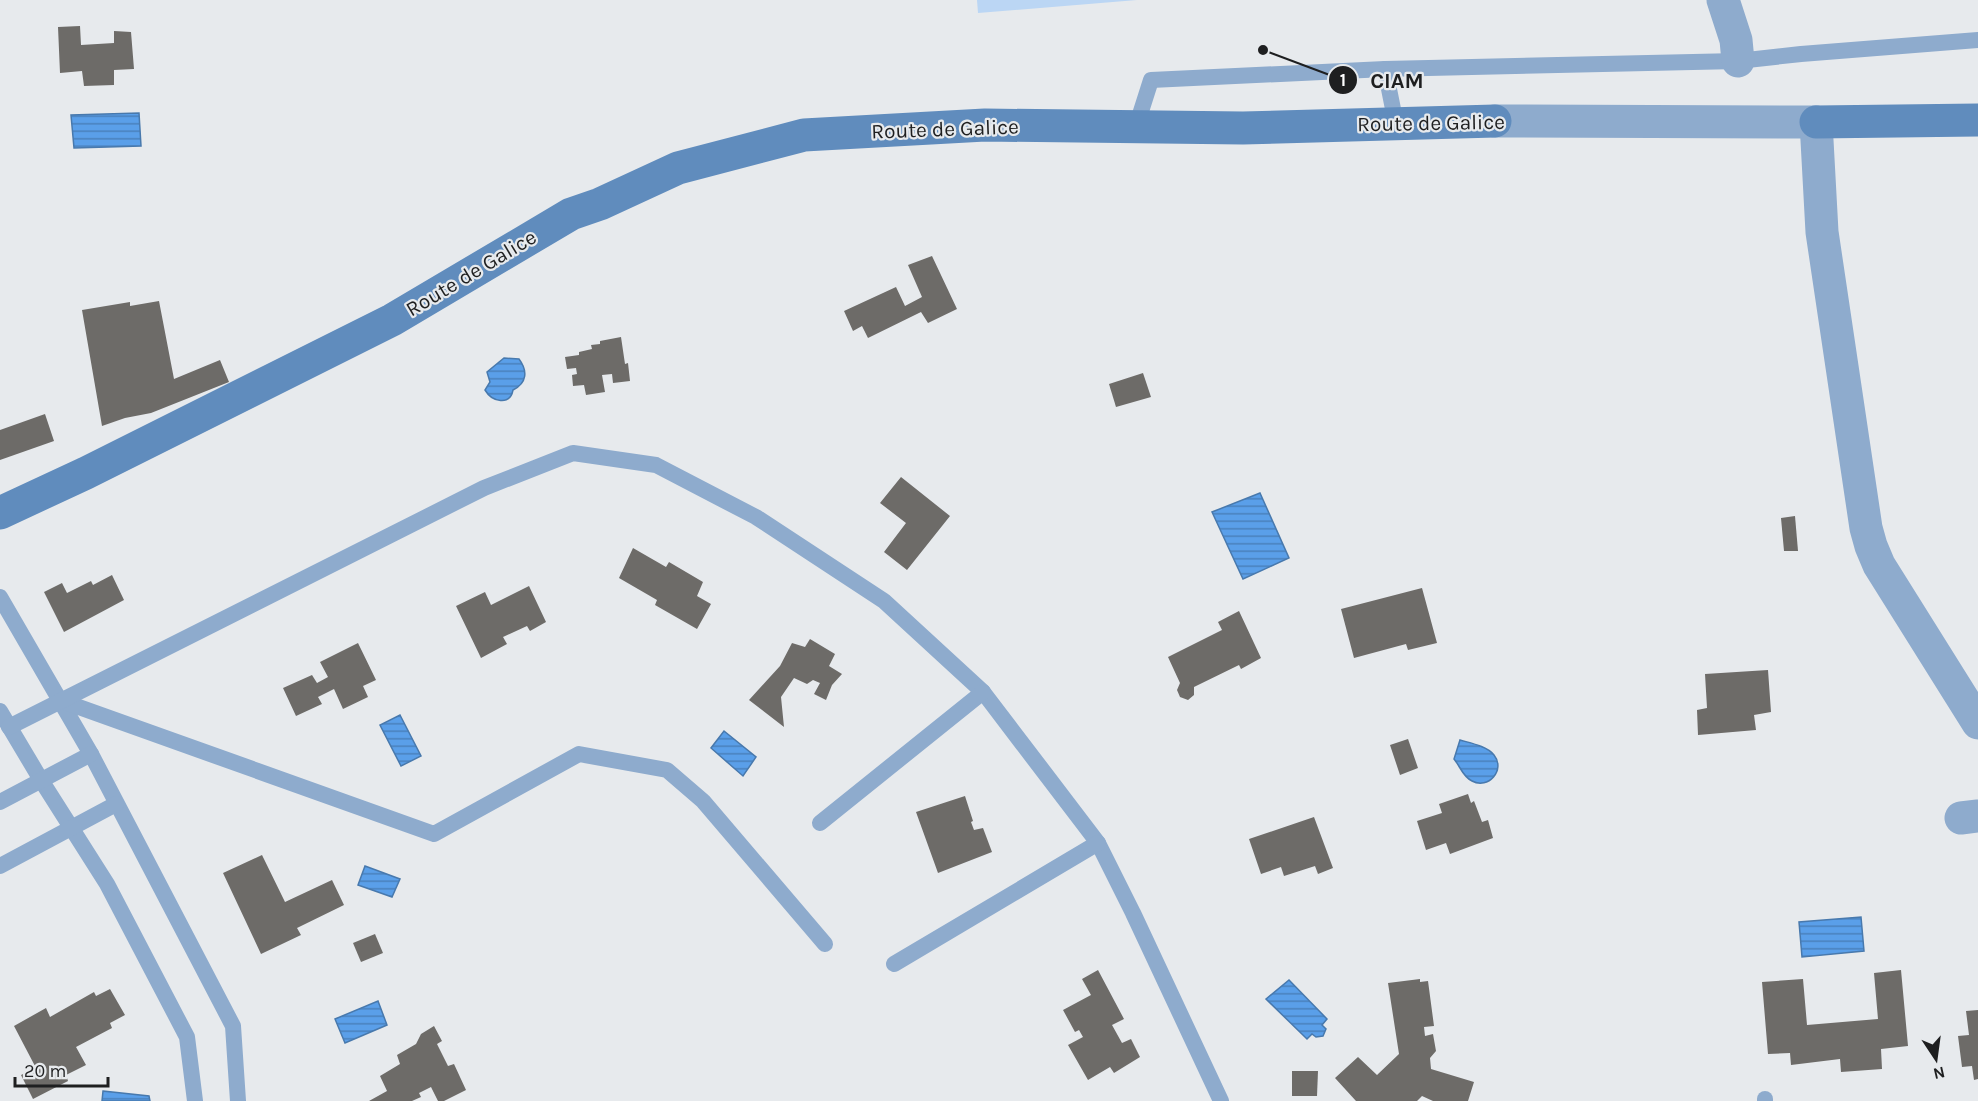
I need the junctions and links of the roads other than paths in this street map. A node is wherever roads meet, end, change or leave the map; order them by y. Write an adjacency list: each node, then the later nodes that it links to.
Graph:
1 (1723, 0): 3 (street)
2 (1978, 40): 3 (lane)
3 (1738, 61): 4 (lane)
4 (1385, 69): 8 (lane); 9 (lane)
5 (1978, 120): 7 (main road, Route de Galice)
6 (1496, 121): 7 (street, Route de Galice); 8 (main road, Route de Galice)
7 (1816, 122): 15 (street)
8 (1396, 124): 9 (main road, Route de Galice)
9 (1136, 126): 10 (main road, Route de Galice)
10 (0, 513)
11 (0, 597): 13 (lane)
12 (983, 692): 13 (lane); 21 (lane); 23 (lane)
13 (62, 701): 16 (lane); 17 (lane); 25 (lane)
14 (0, 711): 16 (lane)
15 (1978, 723)
16 (9, 728): 18 (lane)
17 (91, 754): 18 (lane); 20 (lane)
18 (41, 780): 19 (lane); 22 (lane)
19 (0, 802)
20 (116, 804): 22 (lane); 28 (lane)
21 (820, 823)
22 (72, 828): 24 (lane); 27 (lane)
23 (1098, 843): 26 (lane); 29 (lane)
24 (0, 866)
25 (825, 944)
26 (894, 964)
27 (195, 1101)
28 (238, 1101)
29 (1221, 1101)

